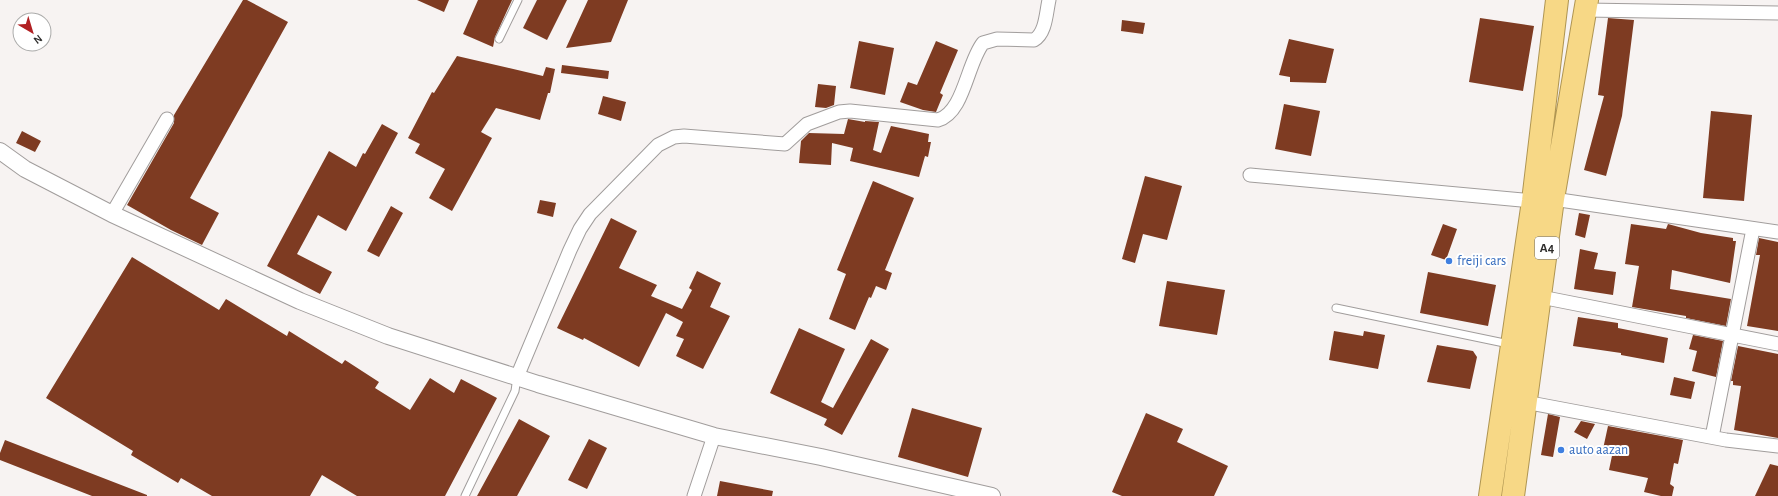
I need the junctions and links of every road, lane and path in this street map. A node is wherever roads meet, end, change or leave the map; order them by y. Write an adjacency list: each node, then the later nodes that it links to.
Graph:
1 (518, 0): 6 (lane)
2 (1049, 0): 19 (street)
3 (1557, 0): 10 (highway, A4)
4 (1586, 5): 5 (street); 10 (highway, A4)
5 (1778, 13)
6 (499, 39)
7 (167, 119): 11 (street)
8 (0, 152): 11 (street)
9 (1250, 175): 10 (street)
10 (1543, 200): 12 (street); 14 (highway, A4); 18 (highway, A4)
11 (112, 214): 19 (street)
12 (1753, 229): 13 (street); 16 (street)
13 (1778, 232)
14 (1541, 297): 16 (street); 20 (highway, A4)
15 (1336, 308): 18 (lane)
16 (1733, 334): 17 (street); 22 (street)
17 (1778, 344)
18 (1511, 345): 27 (highway, A4)
19 (517, 377): 21 (street); 24 (lane)
20 (1525, 402): 22 (street); 28 (highway, A4)
21 (714, 436): 25 (street); 26 (street)
22 (1712, 437): 23 (street)
23 (1778, 446)
24 (465, 496)
25 (694, 496)
26 (992, 496)
27 (1490, 496)
28 (1513, 496)

